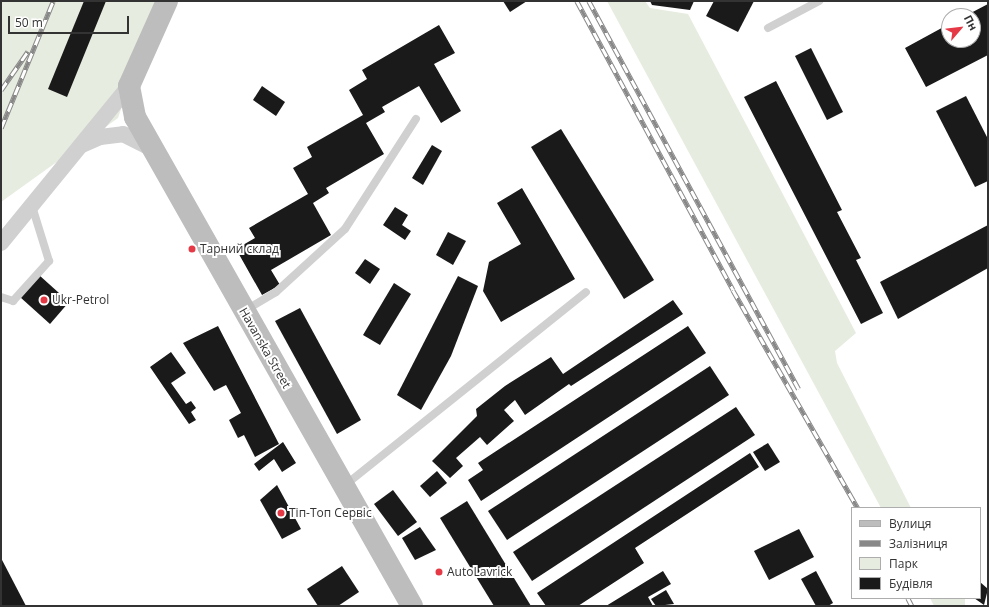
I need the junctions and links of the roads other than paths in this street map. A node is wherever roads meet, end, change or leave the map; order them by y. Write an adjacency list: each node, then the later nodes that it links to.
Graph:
1 (167, 1): 4 (street)
2 (819, 1): 3 (lane)
3 (768, 28)
4 (129, 86): 6 (street); 7 (street, Havanska Street)
5 (416, 119): 12 (lane)
6 (75, 149): 7 (street); 8 (street)
7 (153, 149): 12 (street, Havanska Street)
8 (32, 206): 9 (street); 11 (lane)
9 (1, 243)
10 (586, 292): 13 (lane)
11 (1, 297)
12 (244, 312): 13 (street, Havanska Street)
13 (343, 486): 14 (street, Havanska Street)
14 (412, 606)

